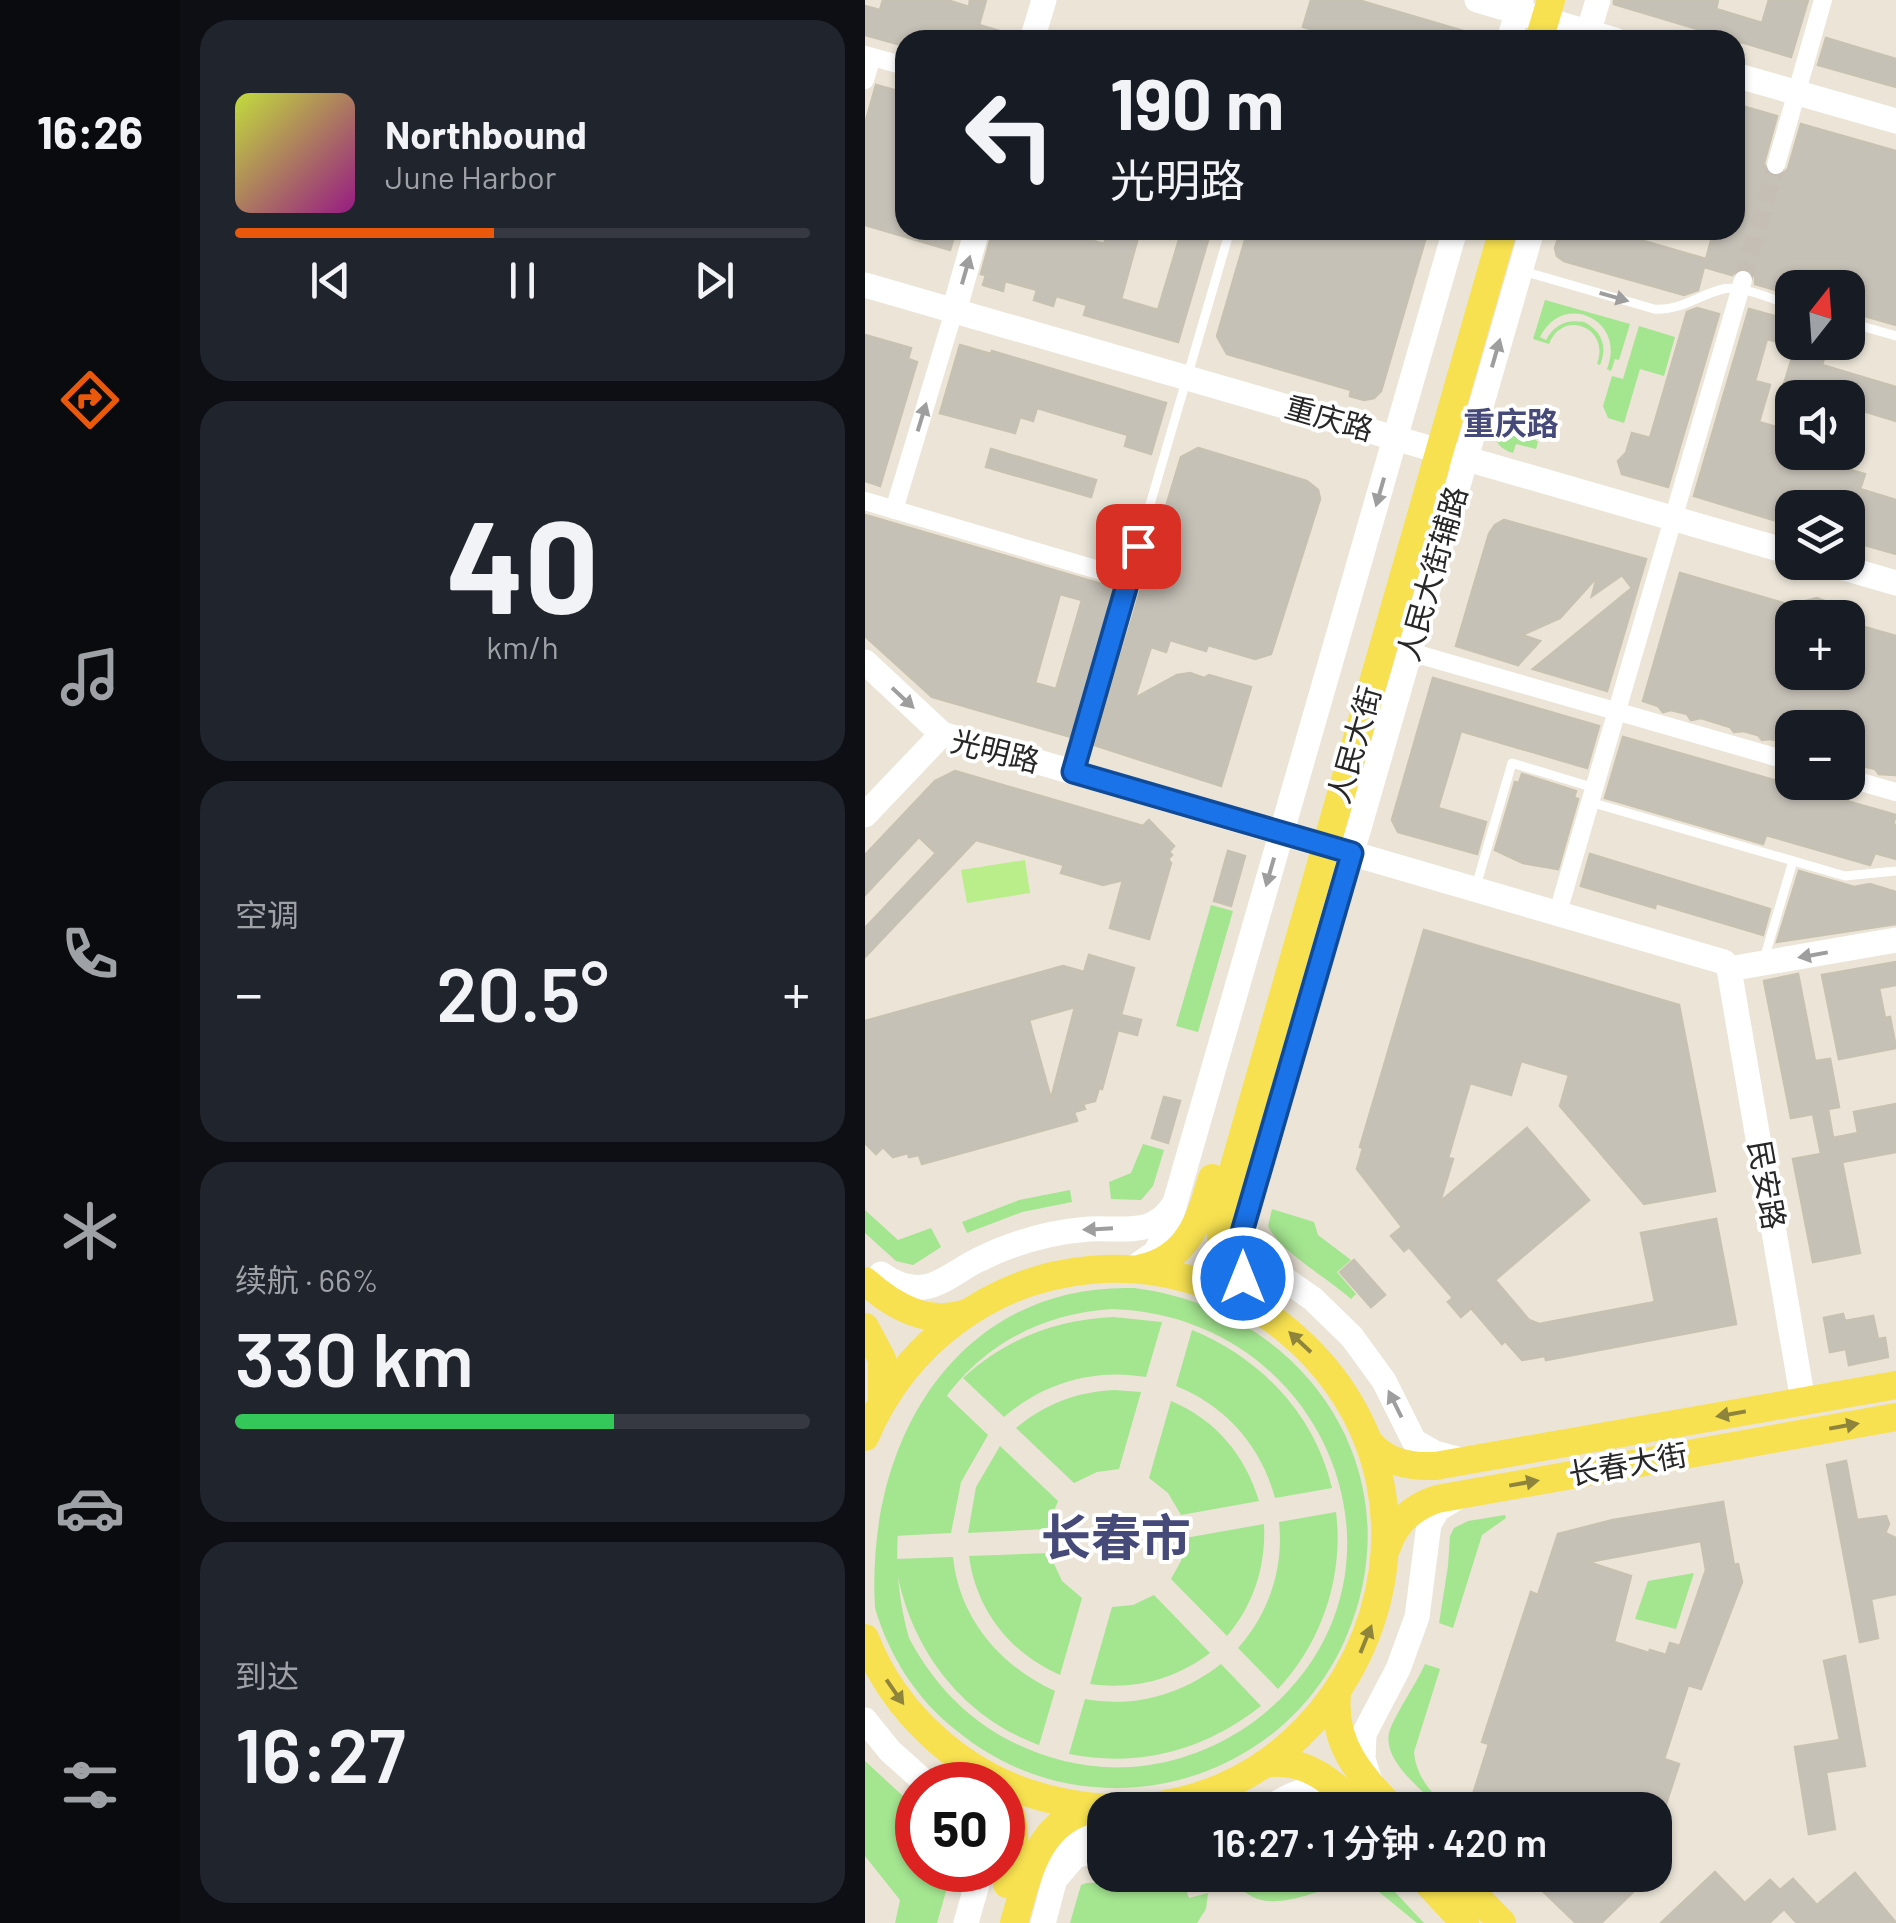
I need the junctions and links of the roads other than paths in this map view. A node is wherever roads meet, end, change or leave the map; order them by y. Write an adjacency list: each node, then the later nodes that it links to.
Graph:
1 (1044, 0): 6 (main road)
2 (1477, 0): 5 (main road)
3 (1598, 0): 5 (main road)
4 (1823, 0): 12 (street)
5 (1554, 21): 7 (main road)
6 (1035, 30)
7 (1583, 30)
8 (868, 56): 9 (street); 11 (street)
9 (895, 63)
10 (1745, 78): 12 (main road)
11 (865, 80)
12 (1797, 93): 13 (main road); 14 (street)
13 (1896, 122)
14 (1776, 164)
15 (974, 240): 25 (main road, one-way to 15)
16 (1227, 240): 28 (lane)
17 (1454, 240): 29 (main road, 人民大街辅路)
18 (1482, 240): 29 (main road, 人民大街)
19 (1500, 240): 29 (main road, 人民大街)
20 (1529, 240): 21 (main road, 人民大街辅路)
21 (1520, 270): 23 (lane, one-way to 23); 29 (main road, 人民大街辅路, one-way to 21)
22 (865, 285): 25 (main road, 重庆路)
23 (1741, 285): 24 (lane); 32 (street)
24 (1775, 299)
25 (954, 311): 28 (main road, 重庆路); 31 (street, one-way to 25)
26 (1865, 327): 27 (lane)
27 (1896, 336)
28 (1187, 378): 29 (main road, 重庆路); 35 (lane)
29 (1431, 448): 32 (main road, 重庆路); 37 (main road, 人民大街辅路); 47 (main road, 人民大街); 47 (main road, 人民大街辅路, one-way to 47)
30 (865, 502): 31 (street)
31 (894, 510): 35 (street)
32 (1674, 519): 33 (main road, 重庆路); 39 (street)
33 (1775, 548)
34 (1865, 574): 36 (main road)
35 (1129, 579): 42 (lane)
36 (1896, 583)
37 (1410, 652): 39 (street); 47 (main road, 人民大街辅路)
38 (865, 662): 40 (main road, one-way to 40)
39 (1617, 712): 41 (street); 45 (street)
40 (941, 734): 42 (main road, 光明路); 46 (main road, 光明路)
41 (1775, 757)
42 (1073, 772): 47 (main road, 光明路)
43 (1865, 783): 44 (street)
44 (1896, 792)
45 (1593, 795): 48 (lane); 50 (lane); 51 (street)
46 (865, 815)
47 (1317, 843): 50 (main road); 55 (main road, 人民大街辅路, one-way to 55); 56 (main road, 人民大街辅路); 57 (main road, 人民大街); 60 (main road, 人民大街)
48 (1793, 861): 49 (lane); 53 (lane)
49 (1896, 871)
50 (1475, 888): 51 (main road)
51 (1558, 912): 54 (main road)
52 (1896, 940): 53 (main road, one-way to 53)
53 (1763, 964): 54 (main road)
54 (1729, 969): 64 (main road, 民安路)
55 (1178, 1193): 57 (main road, 人民大街辅路); 58 (main road, one-way to 58)
56 (1247, 1215): 60 (main road, 人民大街辅路); 68 (main road, one-way to 56)
57 (1128, 1269): 59 (main road); 60 (main road)
58 (870, 1271): 59 (main road)
59 (972, 1310): 66 (main road)
60 (1264, 1313): 67 (main road, one-way to 60)
61 (865, 1327): 66 (main road)
62 (865, 1354): 66 (main road)
63 (1896, 1385): 64 (main road, 长春大街)
64 (1803, 1401): 68 (main road, 长春大街, one-way to 68)
65 (1896, 1417): 69 (main road, 长春大街, one-way to 65)
66 (872, 1422)
67 (1368, 1441): 68 (main road, 长春大街); 70 (main road)
68 (1465, 1461)
69 (1469, 1493): 70 (main road, 长春大街); 80 (main road)
70 (1386, 1553): 72 (main road, one-way to 70)
71 (865, 1638): 75 (main road, one-way to 75)
72 (1337, 1693): 76 (main road); 79 (main road)
73 (866, 1725): 74 (main road)
74 (903, 1762)
75 (963, 1762)
76 (1264, 1764): 77 (main road); 78 (main road)
77 (1207, 1792)
78 (1348, 1792)
79 (1361, 1792)
80 (1363, 1792)
81 (1025, 1793): 82 (main road)
82 (1087, 1805)
83 (1087, 1813): 93 (main road)
84 (1087, 1822): 86 (main road)
85 (1087, 1853): 86 (main road)
86 (1054, 1886): 94 (main road)
87 (975, 1892): 91 (main road)
88 (1003, 1892): 92 (main road)
89 (1436, 1892): 95 (main road)
90 (1472, 1892): 96 (main road)
91 (966, 1923)
92 (995, 1923)
93 (1014, 1923)
94 (1043, 1923)
95 (1465, 1923)
96 (1502, 1923)

